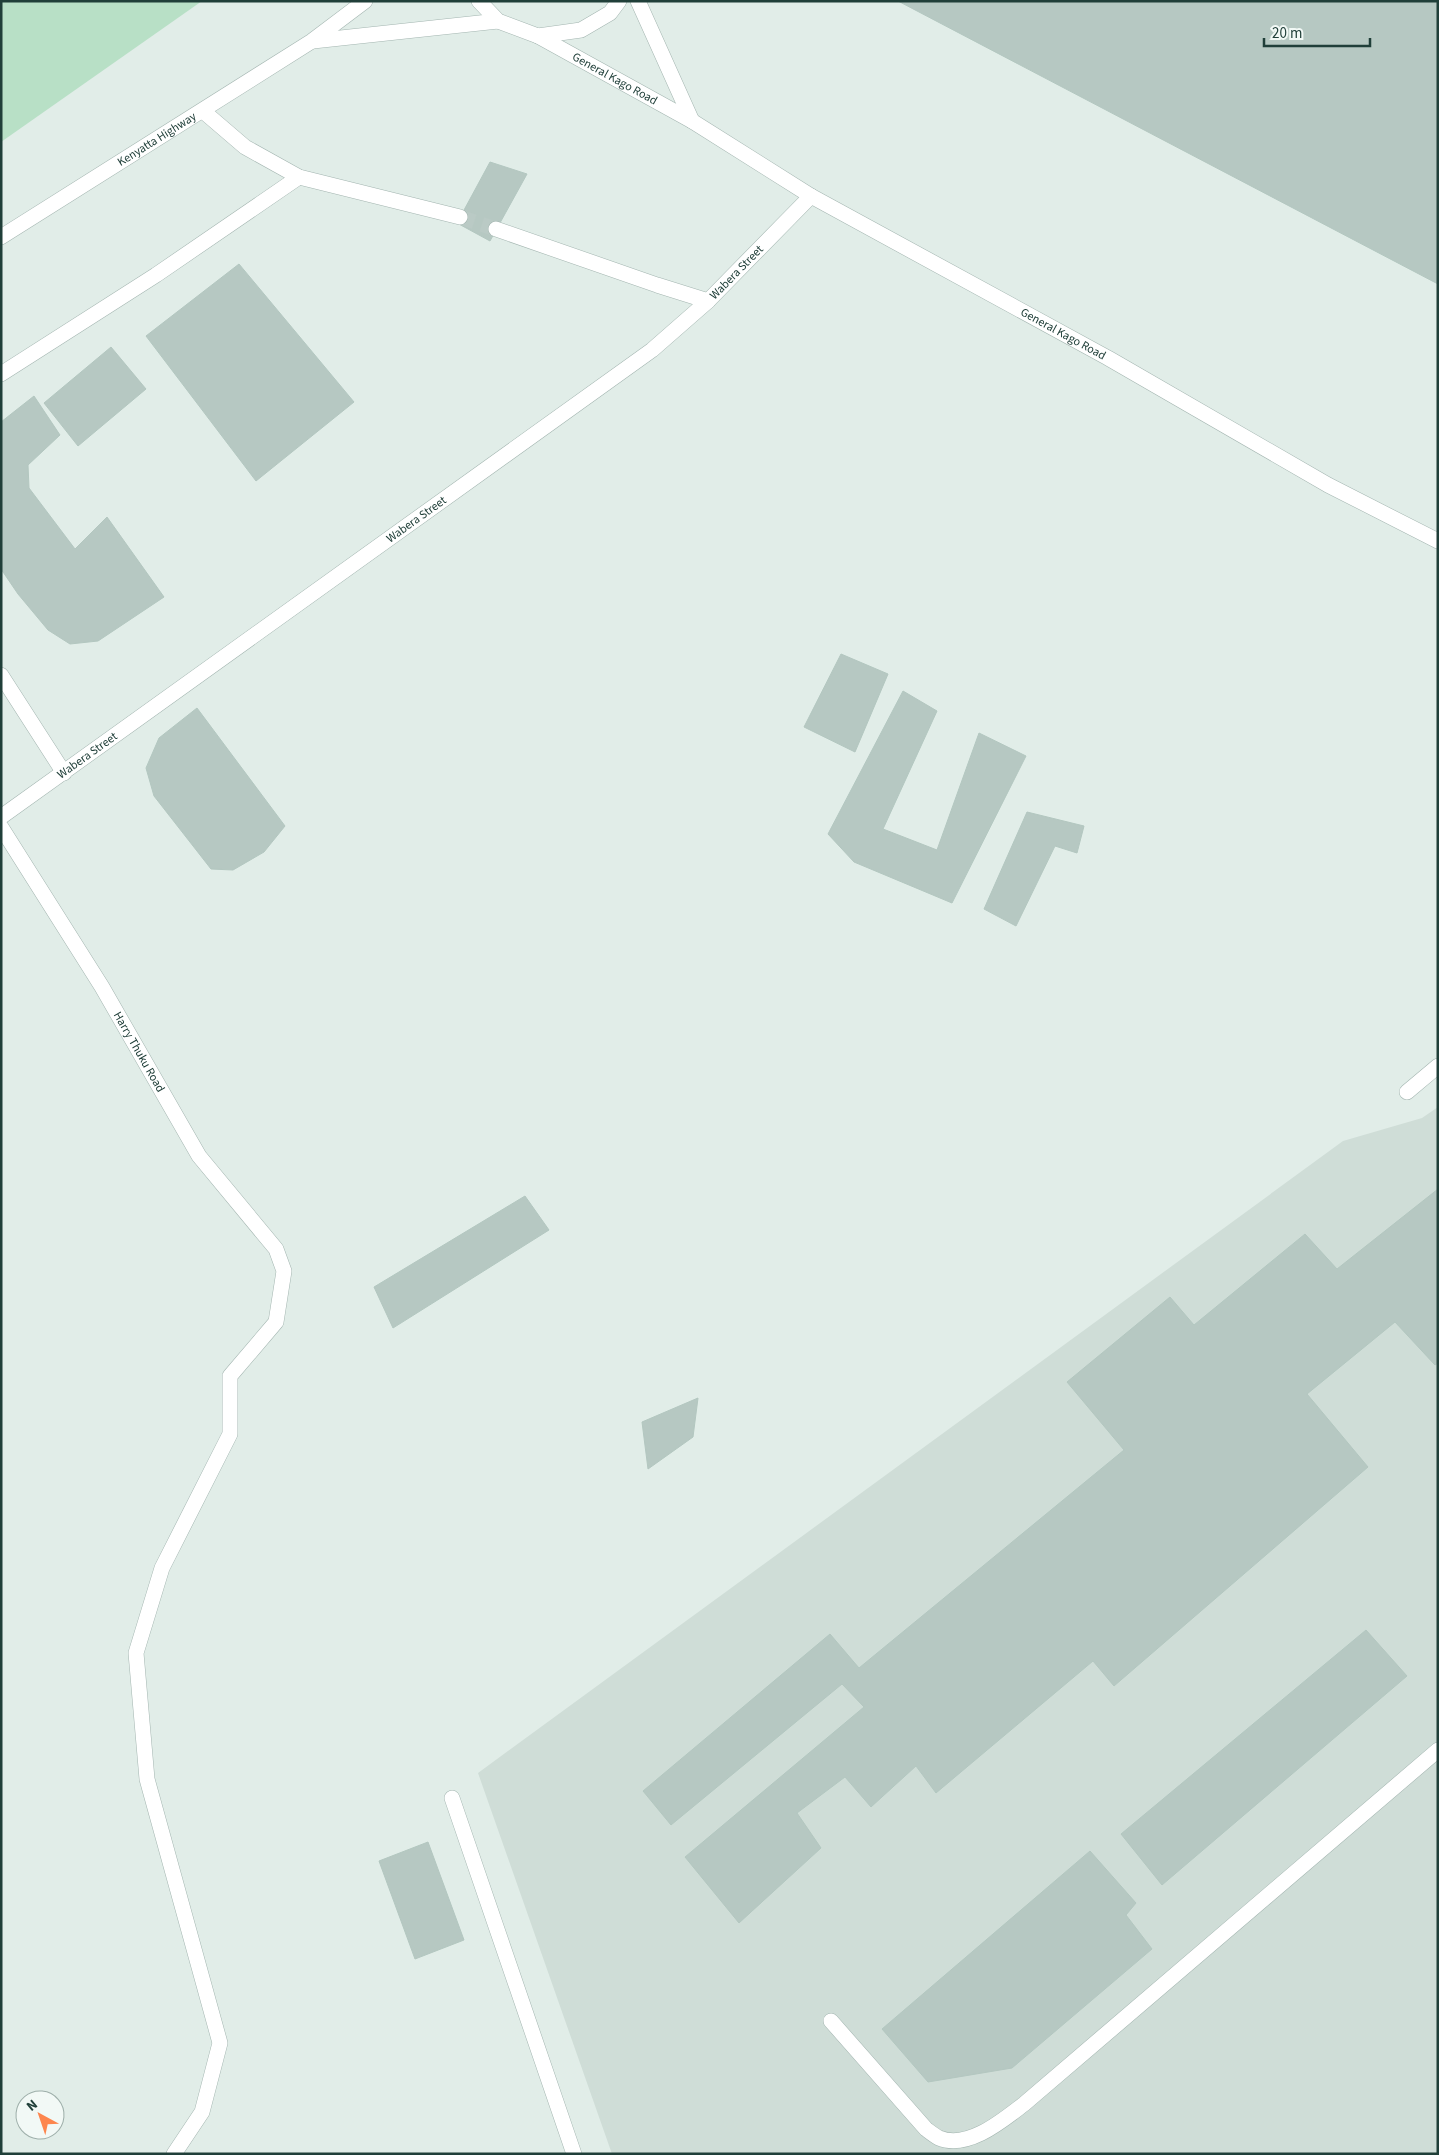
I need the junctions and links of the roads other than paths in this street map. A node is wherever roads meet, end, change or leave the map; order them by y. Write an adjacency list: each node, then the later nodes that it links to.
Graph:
1 (365, 1): 7 (street, Kenyatta Highway)
2 (479, 1): 5 (street)
3 (619, 1): 6 (street)
4 (638, 1): 9 (street, General Kago Road)
5 (498, 21): 6 (street, General Kago Road); 7 (street, Kenyatta Highway)
6 (538, 36): 9 (street, General Kago Road)
7 (312, 41): 8 (street, Kenyatta Highway)
8 (203, 111): 10 (street); 14 (street, Kenyatta Highway)
9 (692, 121): 11 (street, General Kago Road)
10 (299, 177): 12 (street); 16 (street)
11 (811, 196): 15 (street, Wabera Street); 17 (street, General Kago Road)
12 (460, 217)
13 (496, 230): 15 (street)
14 (1, 237)
15 (708, 301): 19 (street, Wabera Street)
16 (1, 374)
17 (1438, 542)
18 (1, 675): 19 (street)
19 (64, 772): 20 (street, Wabera Street)
20 (1, 817)
21 (1, 827): 27 (street, Harry Thuku Road)
22 (1438, 1066): 23 (street)
23 (1406, 1092)
24 (1438, 1750): 26 (street)
25 (452, 1798): 28 (street)
26 (831, 2022)
27 (174, 2154)
28 (574, 2154)

